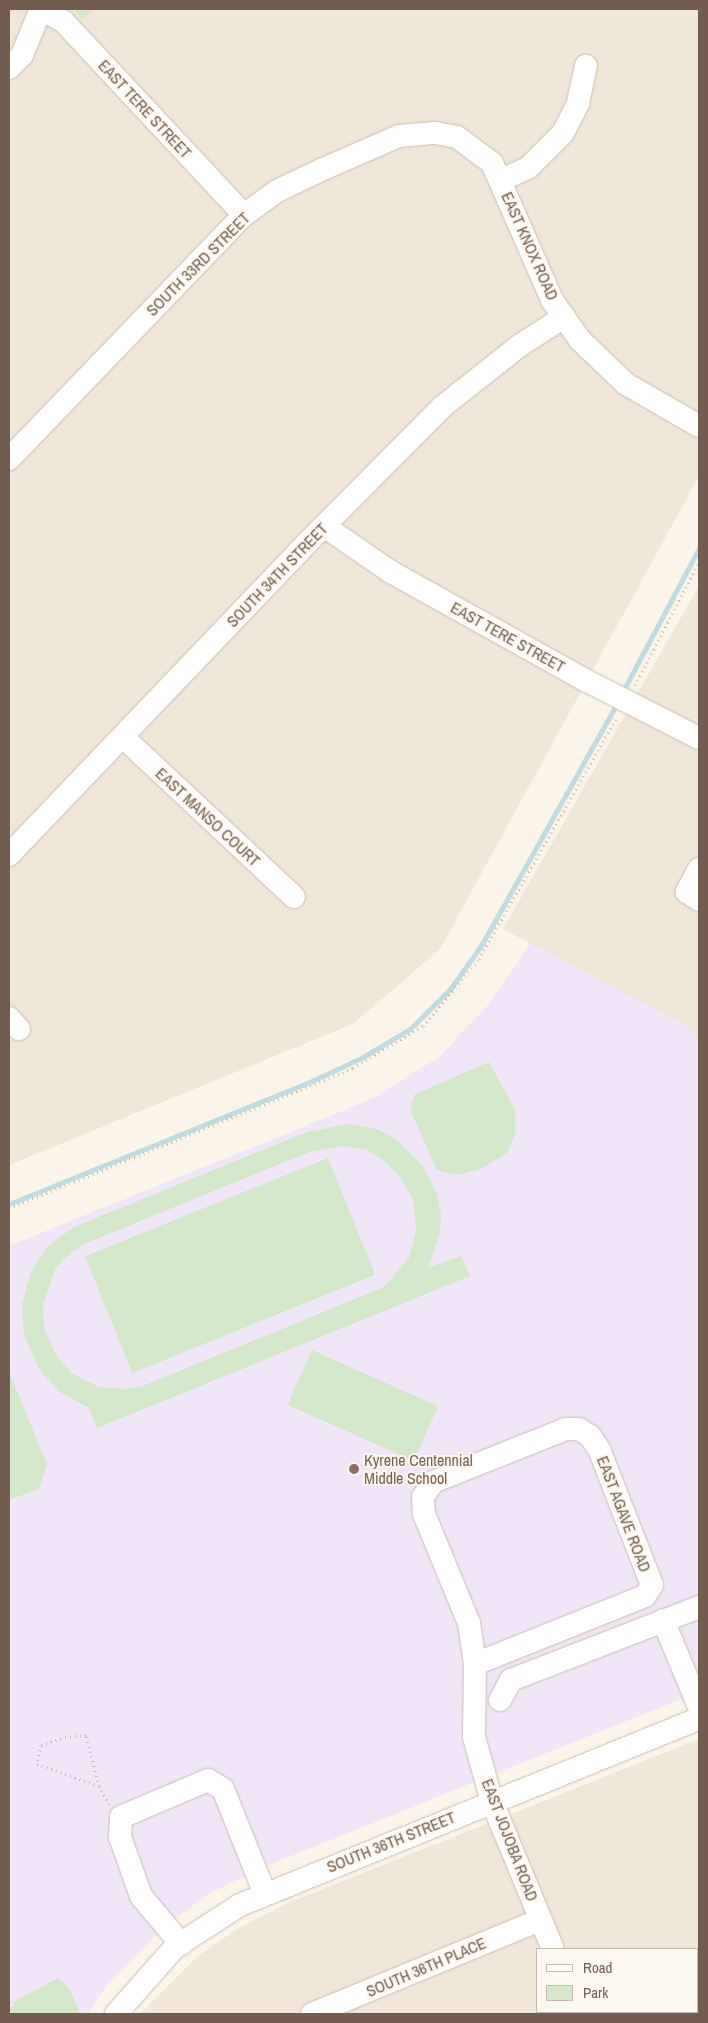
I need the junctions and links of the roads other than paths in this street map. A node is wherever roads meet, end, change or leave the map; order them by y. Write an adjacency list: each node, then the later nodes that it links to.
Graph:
1 (41, 9): 3 (street); 6 (street, EAST TERE STREET)
2 (586, 66): 5 (street)
3 (9, 68)
4 (457, 137): 5 (street, EAST KNOX ROAD); 6 (street, SOUTH 33RD STREET)
5 (502, 180): 7 (street, EAST KNOX ROAD)
6 (244, 215): 9 (street, SOUTH 33RD STREET)
7 (564, 317): 8 (street, EAST KNOX ROAD); 10 (street, SOUTH 34TH STREET)
8 (699, 426)
9 (9, 459)
10 (324, 526): 11 (street, SOUTH 34TH STREET); 12 (street, EAST TERE STREET)
11 (123, 737): 13 (street, SOUTH 34TH STREET); 16 (street, EAST MANSO COURT)
12 (699, 738)
13 (9, 855)
14 (699, 869): 15 (street)
15 (693, 896)
16 (294, 898)
17 (423, 1497): 20 (street, EAST JOJOBA ROAD); 20 (street, EAST AGAVE ROAD)
18 (699, 1607): 19 (street)
19 (664, 1620): 21 (street); 22 (street)
20 (475, 1664): 24 (street, EAST JOJOBA ROAD)
21 (500, 1700)
22 (699, 1707)
23 (699, 1719): 24 (street, SOUTH 36TH STREET)
24 (492, 1802): 25 (street, SOUTH 36TH STREET); 26 (street, EAST JOJOBA ROAD)
25 (264, 1894): 27 (street, SOUTH 36TH STREET); 27 (street)
26 (540, 1920): 28 (street, EAST JOJOBA ROAD); 29 (street, SOUTH 36TH PLACE)
27 (181, 1944): 30 (street, SOUTH 36TH STREET)
28 (553, 1948)
29 (363, 2005): 31 (street, SOUTH 36TH PLACE)
30 (116, 2014)
31 (312, 2014)

